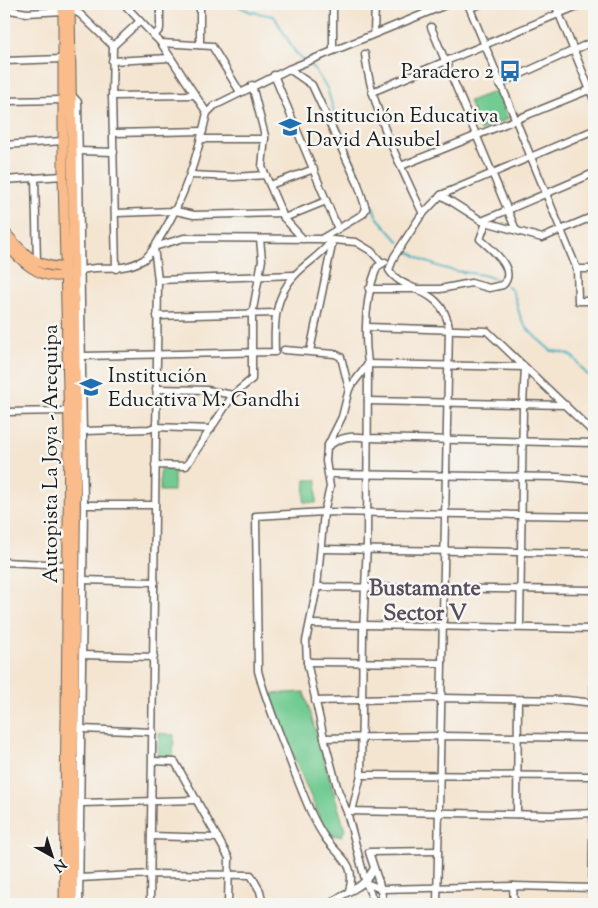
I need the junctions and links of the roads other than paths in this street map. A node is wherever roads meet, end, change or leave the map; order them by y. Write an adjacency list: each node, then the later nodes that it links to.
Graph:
1 (124, 4): 16 (street)
2 (160, 4): 19 (street)
3 (200, 4): 23 (street)
4 (333, 4): 25 (street)
5 (375, 4): 18 (street)
6 (424, 4): 14 (street)
7 (448, 4): 14 (street)
8 (481, 4): 11 (street)
9 (555, 4): 15 (street)
10 (582, 4): 15 (street)
11 (469, 6): 22 (street)
12 (66, 7): 13 (street); 24 (street); 29 (main road, Autopista La Joya - Arequipa); 40 (main road, Autopista La Joya - Arequipa)
13 (4, 9)
14 (427, 12): 18 (street)
15 (560, 14): 22 (street); 26 (street)
16 (140, 22): 19 (street); 24 (street)
17 (431, 26): 30 (street)
18 (374, 33): 25 (street)
19 (154, 36): 21 (street)
20 (594, 41): 26 (street)
21 (161, 43): 23 (street); 28 (street)
22 (486, 44): 30 (street); 35 (street)
23 (200, 45): 38 (street)
24 (113, 46): 32 (street)
25 (333, 50): 33 (street)
26 (574, 51): 35 (street); 37 (street)
27 (365, 54): 39 (street)
28 (171, 58): 32 (street); 41 (street)
29 (62, 59): 31 (street); 43 (main road, Autopista La Joya - Arequipa)
30 (446, 60): 39 (street); 51 (street)
31 (4, 61)
32 (112, 61): 42 (street)
33 (289, 69): 34 (street); 79 (street)
34 (274, 76): 36 (street); 60 (street)
35 (499, 84): 47 (street)
36 (252, 86): 38 (street); 53 (street)
37 (592, 89): 44 (street); 47 (street)
38 (240, 92): 46 (street)
39 (372, 92): 59 (street)
40 (71, 94): 56 (street); 95 (main road, Autopista La Joya - Arequipa)
41 (195, 95): 42 (street); 46 (street)
42 (112, 96): 50 (street)
43 (63, 100): 45 (street); 54 (main road, Autopista La Joya - Arequipa)
44 (594, 100)
45 (4, 101)
46 (207, 113): 49 (street)
47 (516, 121): 51 (street); 58 (street)
48 (594, 130): 58 (street)
49 (203, 131): 50 (street); 52 (street)
50 (114, 133): 57 (street)
51 (477, 136): 59 (street); 61 (street)
52 (202, 139): 53 (street); 63 (street)
53 (264, 139): 64 (street)
54 (63, 141): 55 (street); 65 (main road, Autopista La Joya - Arequipa)
55 (4, 145)
56 (79, 152): 57 (street); 95 (street)
57 (114, 152): 74 (street)
58 (531, 157): 61 (street); 69 (street)
59 (401, 166): 75 (street)
60 (314, 169): 68 (street); 71 (street)
61 (492, 172): 70 (street); 72 (street)
62 (594, 173): 69 (street)
63 (191, 175): 64 (street); 73 (street)
64 (266, 175): 68 (street)
65 (63, 176): 66 (street); 95 (main road, Autopista La Joya - Arequipa)
66 (35, 178): 67 (street); 90 (street)
67 (4, 180)
68 (270, 185): 76 (street)
69 (546, 193): 72 (street); 80 (street)
70 (441, 195): 75 (street); 78 (street)
71 (326, 201): 76 (street); 79 (street)
72 (508, 210): 78 (street); 81 (street)
73 (176, 211): 74 (street); 76 (street); 88 (street)
74 (116, 213): 92 (street)
75 (423, 214): 89 (street)
76 (283, 215): 84 (street)
77 (594, 216): 80 (street)
78 (484, 222): 81 (street); 100 (street)
79 (338, 229): 85 (street)
80 (561, 229): 81 (street); 93 (street)
81 (516, 230)
82 (4, 231): 90 (main road)
83 (260, 239): 84 (street); 88 (street); 97 (street)
84 (303, 239): 85 (street)
85 (320, 239): 86 (street)
86 (332, 240): 91 (street); 96 (street); 108 (street)
87 (4, 242): 95 (main road)
88 (154, 247): 92 (street); 98 (street)
89 (394, 257): 91 (street); 100 (street)
90 (37, 262): 95 (main road)
91 (382, 263): 99 (street)
92 (116, 269): 95 (street)
93 (577, 269): 94 (street); 101 (street)
94 (594, 269)
95 (75, 274): 111 (street); 122 (main road, Autopista La Joya - Arequipa); 202 (main road, Autopista La Joya - Arequipa)
96 (294, 275): 97 (street); 102 (street)
97 (259, 278): 98 (street); 103 (street)
98 (158, 280): 104 (street)
99 (369, 289): 100 (street); 105 (street)
100 (421, 289): 106 (street)
101 (594, 301)
102 (275, 313): 103 (street); 109 (street)
103 (252, 315): 104 (street); 109 (street)
104 (157, 316): 110 (street)
105 (367, 327): 106 (street); 112 (street)
106 (449, 328): 113 (street); 114 (street)
107 (284, 350): 108 (street)
108 (310, 351): 116 (street)
109 (252, 353): 110 (street); 117 (street)
110 (157, 355): 111 (street); 115 (street)
111 (84, 356): 126 (street)
112 (368, 364): 113 (street); 116 (street); 118 (street)
113 (446, 364): 114 (street); 119 (street)
114 (525, 367): 120 (street); 121 (street)
115 (156, 389): 117 (street); 124 (street)
116 (349, 389): 132 (street)
117 (233, 395): 125 (street)
118 (368, 401): 119 (street); 128 (street)
119 (446, 401): 120 (street); 129 (street)
120 (523, 405): 121 (street); 130 (street)
121 (566, 405): 127 (street)
122 (68, 411): 123 (street); 152 (main road, Autopista La Joya - Arequipa)
123 (4, 412)
124 (155, 427): 125 (street); 126 (street); 133 (street)
125 (211, 429): 133 (street)
126 (84, 431): 139 (street)
127 (594, 433)
128 (367, 438): 129 (street); 132 (street); 135 (street)
129 (446, 439): 130 (street); 136 (street)
130 (522, 440): 131 (street); 137 (street)
131 (594, 443)
132 (327, 447): 134 (street)
133 (155, 465): 140 (street)
134 (330, 474): 135 (street); 141 (street)
135 (367, 476): 136 (street); 142 (street)
136 (445, 476): 137 (street); 143 (street)
137 (522, 477): 138 (street); 144 (street)
138 (594, 480)
139 (84, 505): 140 (street); 153 (street)
140 (154, 505): 154 (street)
141 (324, 512): 142 (street); 146 (street); 208 (street)
142 (368, 513): 143 (street); 147 (street)
143 (444, 514): 144 (street); 148 (street)
144 (521, 515): 145 (street); 149 (street)
145 (594, 516)
146 (321, 549): 147 (street); 155 (street)
147 (366, 551): 148 (street); 156 (street)
148 (443, 551): 149 (street); 157 (street)
149 (520, 552): 150 (street); 158 (street)
150 (594, 553)
151 (4, 562): 152 (street)
152 (68, 565): 209 (main road, Autopista La Joya - Arequipa)
153 (83, 580): 154 (street); 165 (street)
154 (155, 582): 166 (street)
155 (317, 587): 156 (street); 160 (street)
156 (365, 587): 157 (street); 161 (street)
157 (444, 588): 158 (street); 162 (street)
158 (520, 589): 159 (street); 163 (street)
159 (594, 590)
160 (310, 624): 161 (street); 167 (street)
161 (365, 624): 162 (street); 168 (street)
162 (441, 626): 163 (street); 169 (street)
163 (520, 627): 164 (street)
164 (594, 629)
165 (83, 655): 166 (street); 176 (street)
166 (154, 657): 177 (street)
167 (307, 662): 168 (street); 173 (street)
168 (363, 662): 169 (street); 172 (street)
169 (442, 663): 171 (street)
170 (594, 674): 175 (street)
171 (440, 698): 172 (street); 174 (street); 178 (street)
172 (362, 699): 173 (street); 179 (street)
173 (315, 700): 181 (street)
174 (518, 700): 175 (street); 180 (street)
175 (594, 703): 182 (street)
176 (82, 729): 177 (street); 190 (street)
177 (153, 732): 183 (street)
178 (441, 736): 179 (street); 180 (street); 184 (street)
179 (362, 737): 181 (street); 185 (street)
180 (516, 737): 182 (street); 186 (street)
181 (324, 738): 191 (street)
182 (594, 738): 187 (street)
183 (153, 761): 188 (street); 189 (street)
184 (440, 774): 185 (street); 186 (street); 192 (street)
185 (361, 775): 191 (street)
186 (516, 775): 187 (street); 194 (street)
187 (594, 776): 193 (street)
188 (150, 800): 189 (street); 190 (street); 195 (street)
189 (197, 800): 196 (street)
190 (81, 803): 202 (street)
191 (350, 811): 192 (street); 203 (street)
192 (440, 812): 194 (street); 197 (street)
193 (594, 813): 194 (street); 198 (street)
194 (517, 814)
195 (151, 836): 196 (street); 200 (street)
196 (218, 838): 201 (street)
197 (436, 851): 199 (street); 205 (street)
198 (594, 854): 206 (street)
199 (374, 868): 203 (street); 207 (street)
200 (151, 874): 201 (street); 202 (street); 212 (street)
201 (229, 875): 213 (street); 214 (street)
202 (77, 881): 210 (main road, Autopista La Joya - Arequipa); 211 (street)
203 (366, 882): 207 (street); 208 (street); 216 (street)
204 (513, 886): 205 (street); 206 (street); 219 (street)
205 (437, 887): 207 (street); 218 (street)
206 (593, 888): 220 (street)
207 (381, 889): 217 (street)
208 (349, 891): 215 (street)
209 (64, 904)
210 (72, 904)
211 (79, 904)
212 (150, 904)
213 (228, 904)
214 (263, 904)
215 (330, 904)
216 (375, 904)
217 (383, 904)
218 (437, 904)
219 (514, 904)
220 (592, 904)

